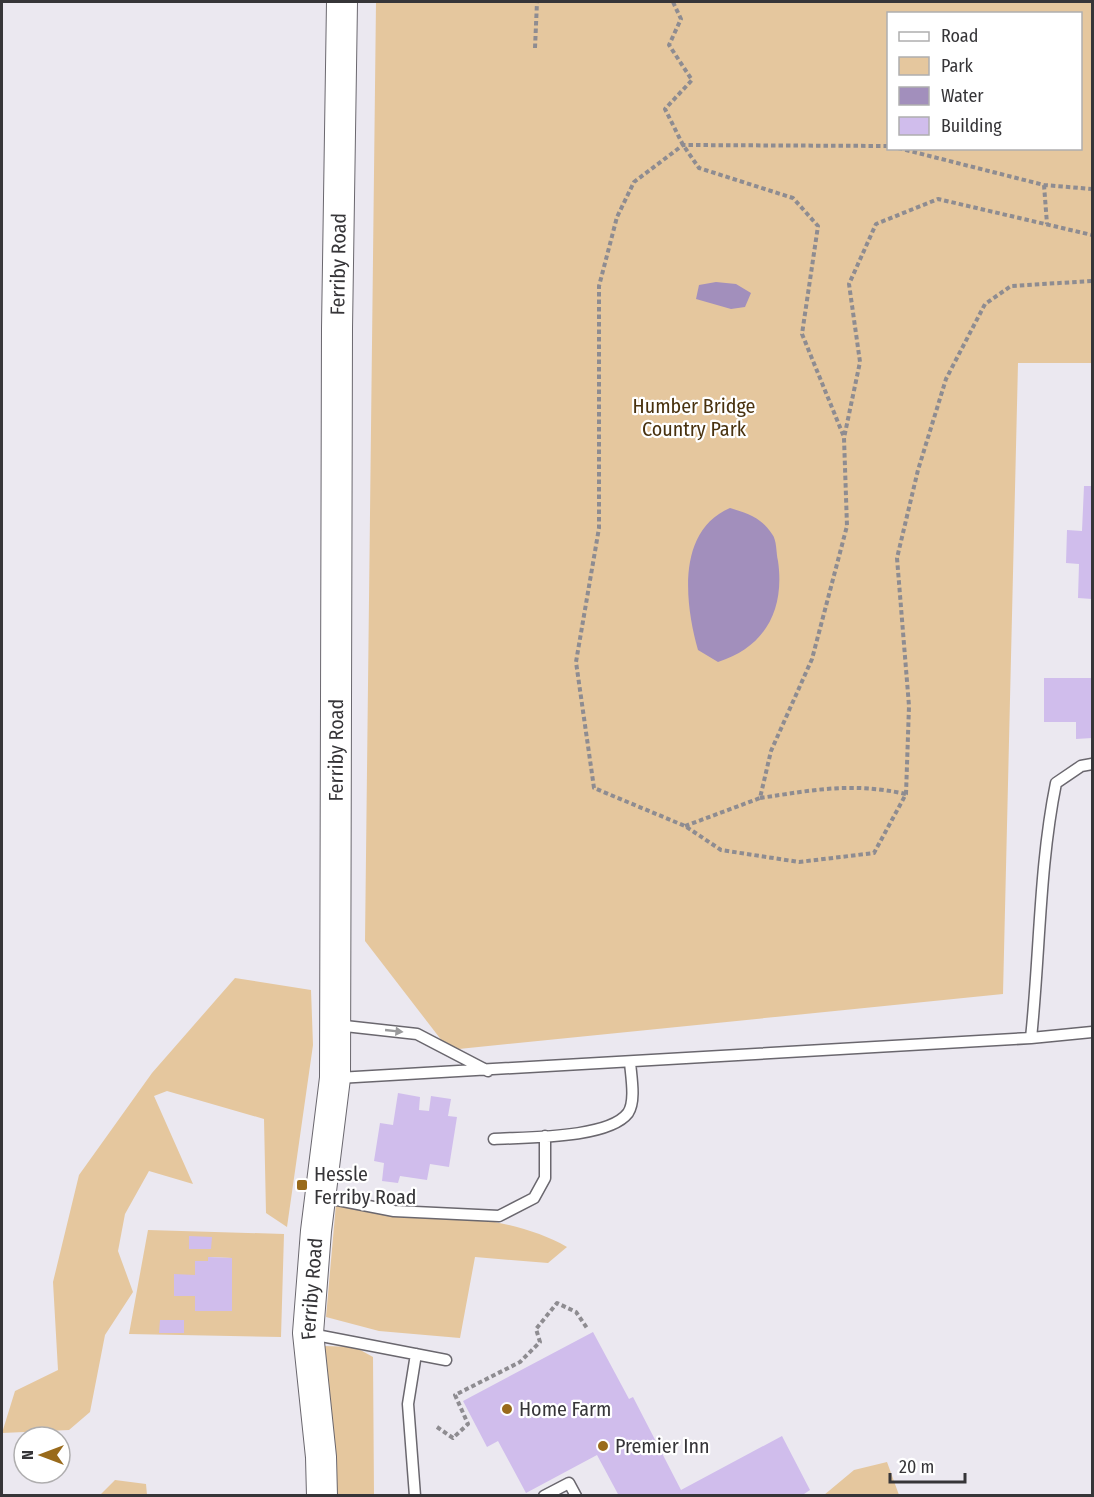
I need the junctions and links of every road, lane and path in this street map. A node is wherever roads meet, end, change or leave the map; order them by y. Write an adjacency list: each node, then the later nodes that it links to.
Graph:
1 (342, 2): 18 (street, Ferriby Road)
2 (537, 2): 4 (path)
3 (673, 2): 5 (path)
4 (535, 48)
5 (683, 145): 6 (path); 13 (path); 17 (path)
6 (887, 146)
7 (906, 150): 8 (path)
8 (1044, 185): 9 (path); 10 (path)
9 (1092, 189)
10 (1047, 224): 11 (path); 13 (path)
11 (1092, 235)
12 (1092, 281): 15 (path)
13 (844, 438): 16 (path)
14 (1092, 764): 20 (lane)
15 (906, 794): 16 (path); 17 (path)
16 (760, 798): 17 (path)
17 (685, 826)
18 (336, 1025): 22 (lane, one-way to 22); 23 (street, Ferriby Road)
19 (1092, 1032): 20 (lane)
20 (1031, 1038): 21 (lane)
21 (630, 1062): 22 (lane); 24 (lane)
22 (489, 1071): 23 (lane)
23 (335, 1078): 26 (street, Ferriby Road)
24 (545, 1136): 25 (lane); 26 (lane)
25 (494, 1139)
26 (322, 1197): 28 (street, Ferriby Road)
27 (587, 1328): 31 (path)
28 (308, 1333): 29 (lane); 32 (street, Ferriby Road)
29 (416, 1354): 30 (lane); 33 (lane)
30 (446, 1360)
31 (437, 1427)
32 (322, 1496)
33 (415, 1496)
34 (544, 1496): 35 (lane)
35 (576, 1496)

